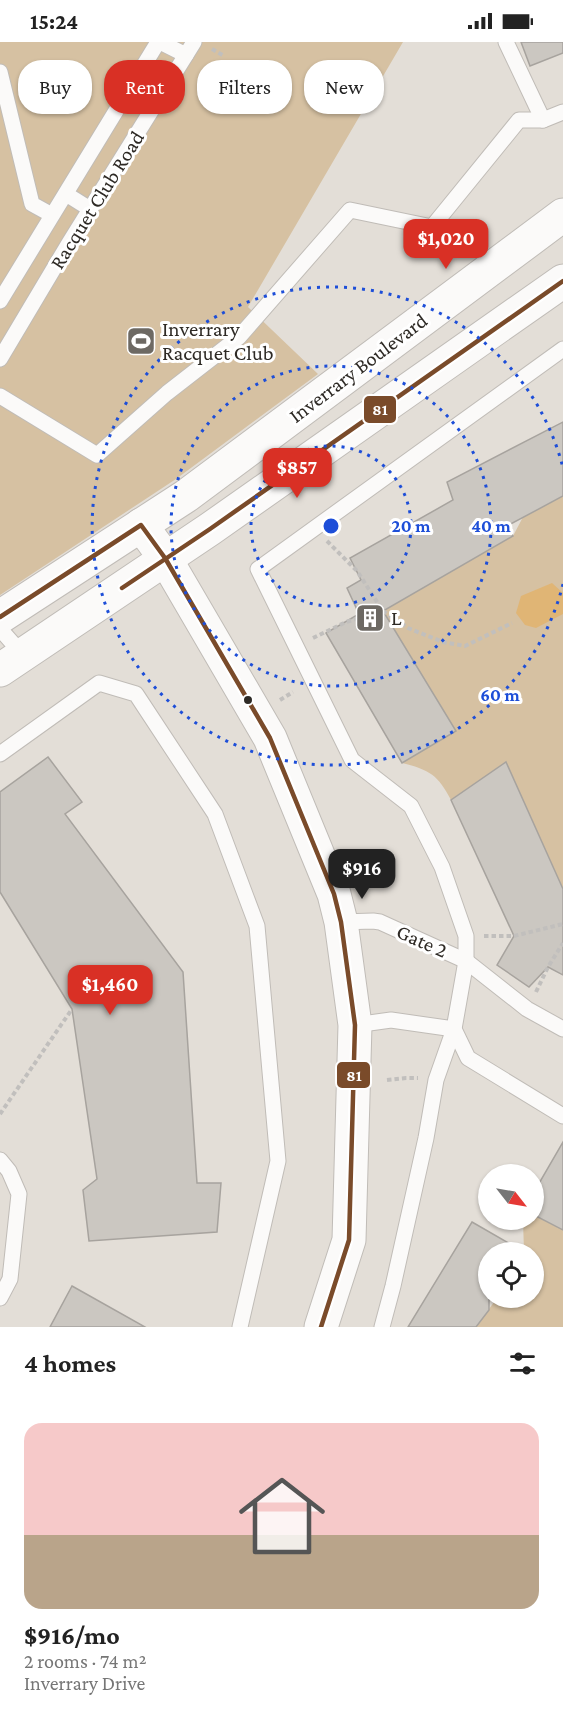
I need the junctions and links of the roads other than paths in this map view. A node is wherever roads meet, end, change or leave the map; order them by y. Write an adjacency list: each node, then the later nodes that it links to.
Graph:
1 (159, 42): 4 (lane); 8 (lane, Racquet Club Road)
2 (194, 42): 4 (lane, Racquet Club Road)
3 (506, 42): 7 (lane)
4 (186, 56): 9 (lane, Racquet Club Road)
5 (0, 72): 10 (lane)
6 (563, 112): 7 (lane)
7 (543, 120): 16 (lane)
8 (66, 194): 9 (lane); 10 (lane, Racquet Club Road)
9 (90, 209): 15 (lane, Racquet Club Road)
10 (52, 215): 13 (lane, Racquet Club Road)
11 (563, 215): 17 (street, Inverrary Boulevard)
12 (563, 281): 18 (street, Inverrary Boulevard)
13 (0, 301)
14 (563, 349): 24 (lane)
15 (0, 359)
16 (0, 396)
17 (141, 525): 18 (street); 19 (street, Inverrary Boulevard)
18 (165, 558): 21 (street, Inverrary Boulevard); 23 (street)
19 (0, 617)
20 (0, 629): 21 (lane)
21 (11, 663)
22 (0, 754): 31 (lane)
23 (341, 922): 24 (lane, Gate 2); 25 (street)
24 (466, 961): 26 (lane); 27 (lane, Gate 2)
25 (355, 1025): 26 (lane); 32 (street)
26 (454, 1029): 28 (lane); 33 (lane)
27 (563, 1029)
28 (563, 1116)
29 (0, 1160): 30 (lane)
30 (0, 1298)
31 (240, 1327)
32 (321, 1327)
33 (382, 1327)

